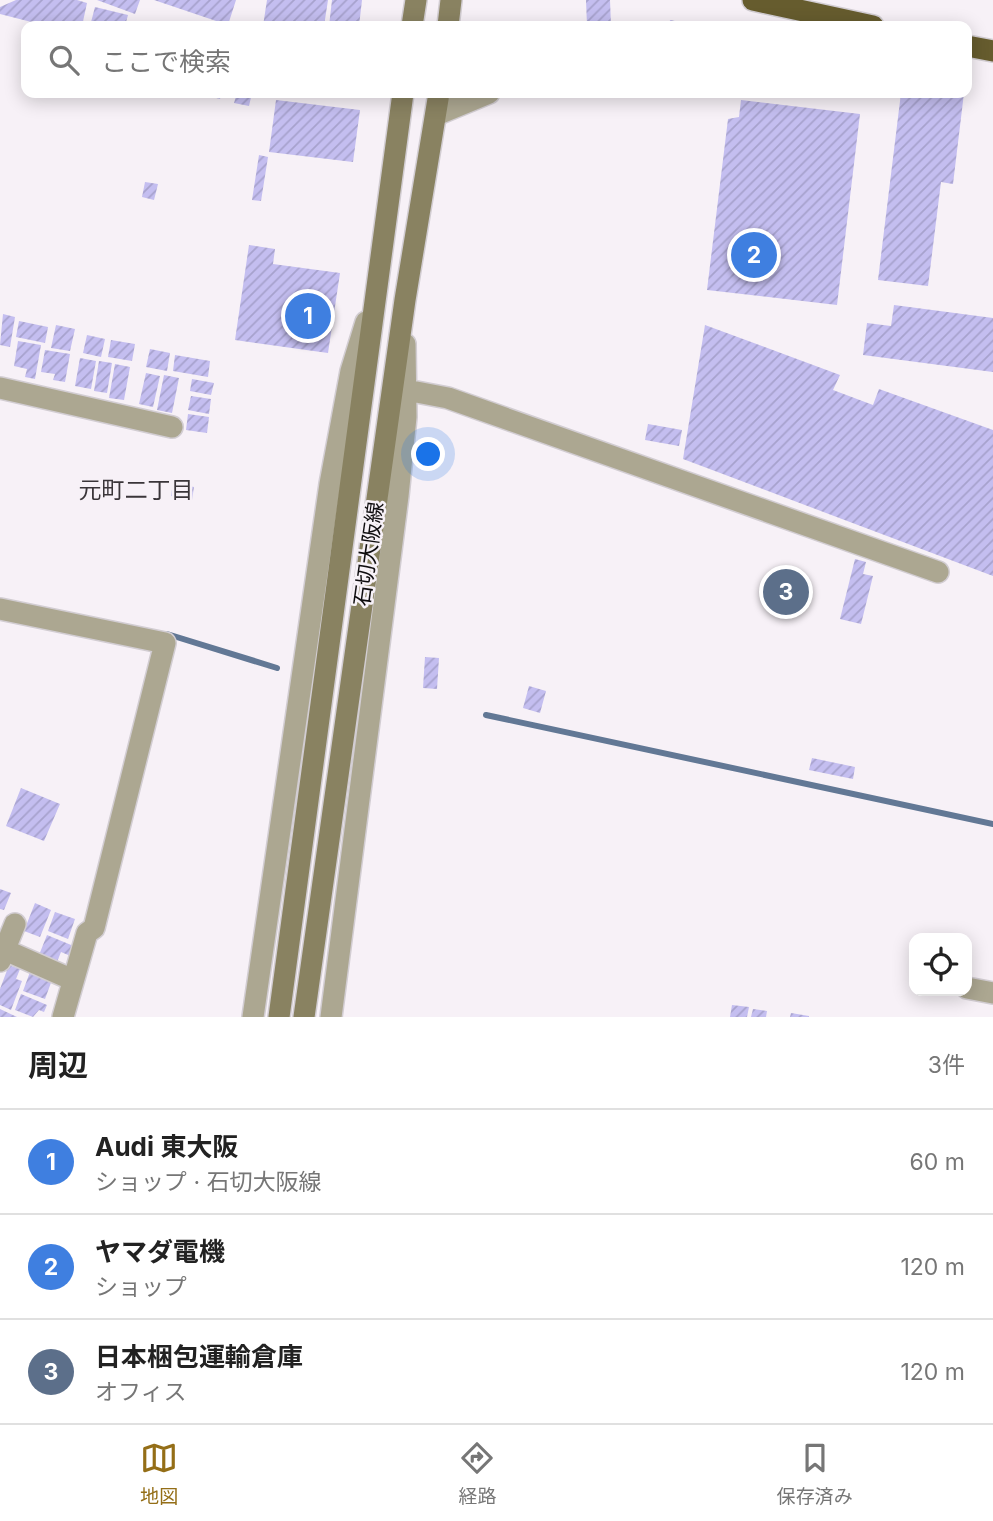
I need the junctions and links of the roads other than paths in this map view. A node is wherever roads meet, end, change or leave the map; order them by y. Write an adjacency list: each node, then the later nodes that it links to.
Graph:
1 (416, 0): 4 (main road)
2 (452, 0): 5 (main road)
3 (753, 0): 6 (highway)
4 (413, 21)
5 (449, 21)
6 (829, 21)
7 (972, 47): 8 (highway)
8 (993, 51)
9 (402, 98): 13 (main road, 石切大阪線)
10 (438, 98): 12 (main road, 石切大阪線)
11 (477, 98): 12 (street)
12 (436, 115): 14 (main road, 石切大阪線)
13 (375, 294): 26 (street); 27 (main road, 石切大阪線)
14 (405, 300): 16 (street); 28 (main road, 石切大阪線)
15 (0, 388): 17 (street)
16 (406, 390): 18 (street); 29 (street)
17 (172, 427)
18 (938, 572)
19 (0, 608): 22 (street)
20 (15, 924): 21 (street)
21 (2, 956): 22 (street)
22 (73, 980): 25 (street)
23 (972, 989): 24 (street)
24 (993, 993)
25 (63, 1017)
26 (253, 1017)
27 (279, 1017)
28 (304, 1017)
29 (331, 1017)

